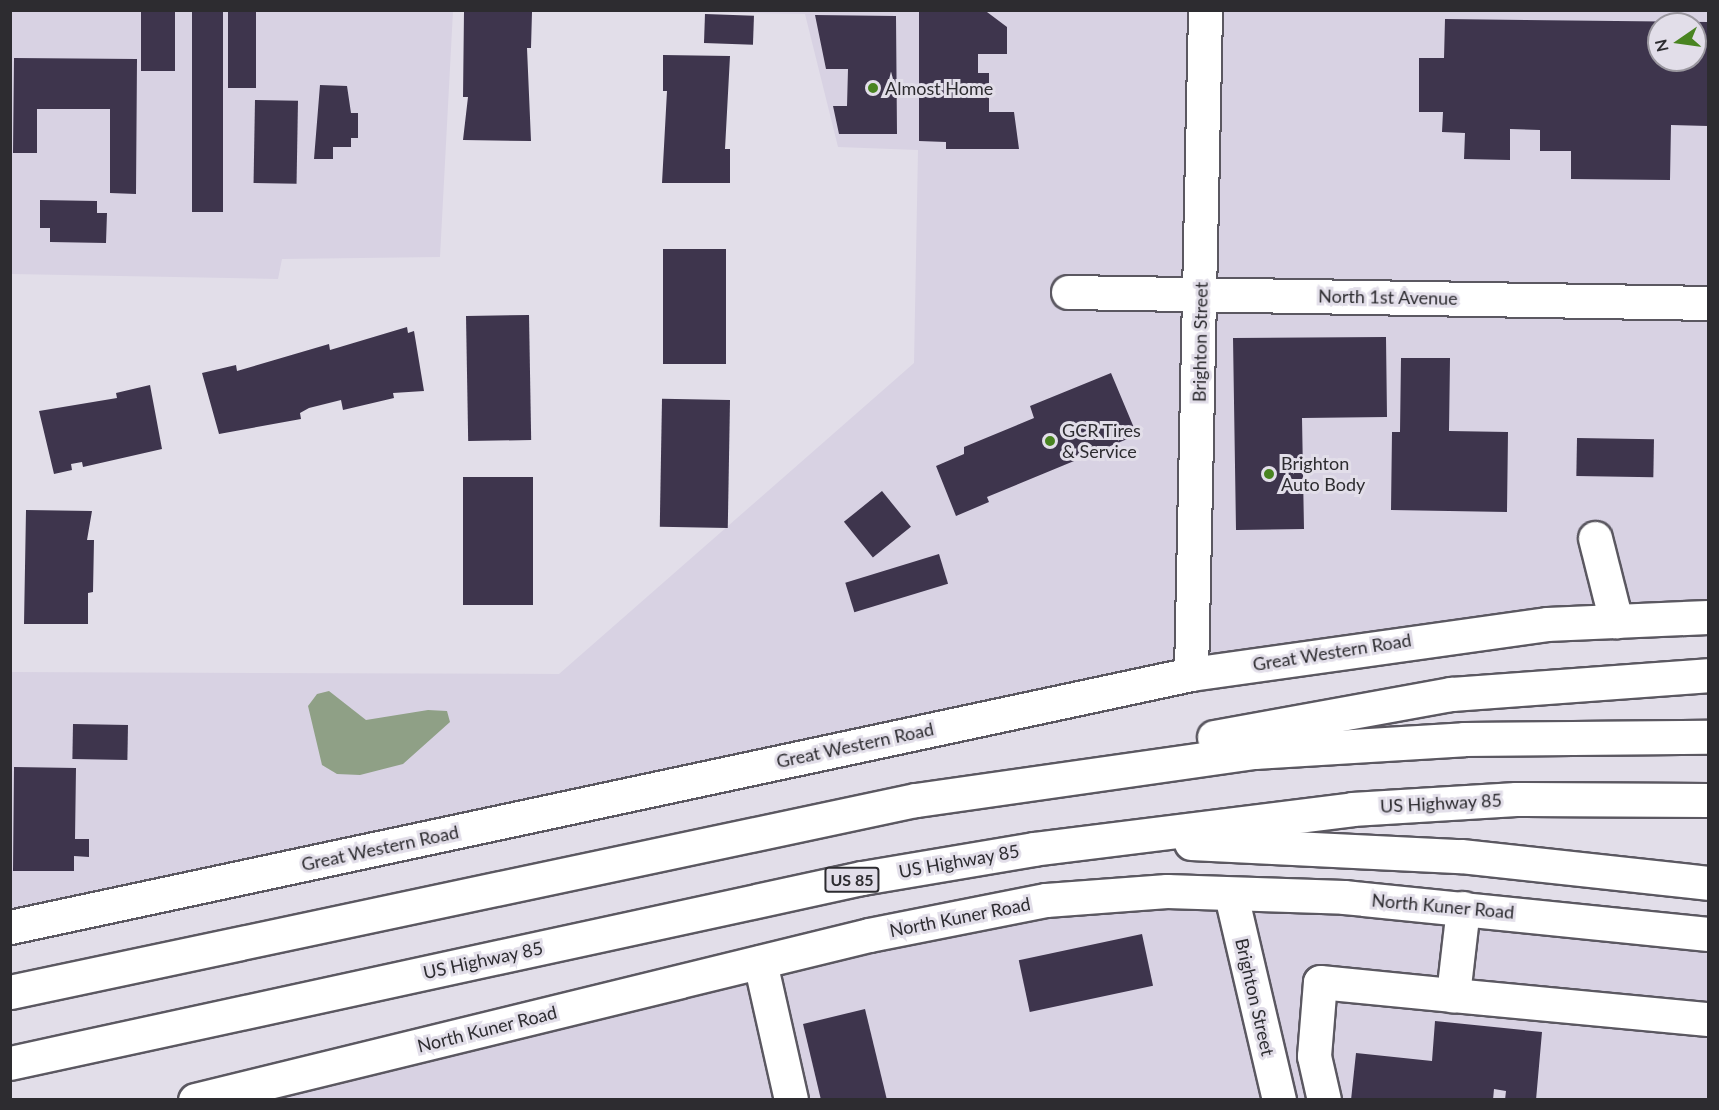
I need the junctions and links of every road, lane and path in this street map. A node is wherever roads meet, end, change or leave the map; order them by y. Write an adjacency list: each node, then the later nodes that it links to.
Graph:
1 (1205, 10): 3 (main road, Brighton Street)
2 (1068, 292): 3 (main road, North 1st Avenue)
3 (1201, 294): 4 (main road, North 1st Avenue); 8 (main road, Brighton Street)
4 (1708, 303)
5 (1595, 538): 7 (main road)
6 (1708, 616): 7 (main road, Great Western Road)
7 (1616, 621): 8 (main road, Great Western Road)
8 (1191, 674): 17 (main road, Great Western Road)
9 (1708, 675): 11 (main road)
10 (1708, 737): 11 (main road)
11 (916, 800): 20 (main road)
12 (1708, 800): 13 (main road, US Highway 85 / US 85)
13 (1033, 849): 14 (main road); 23 (main road, US Highway 85 / US 85)
14 (1708, 883)
15 (1231, 896): 16 (main road, North Kuner Road); 19 (main road, North Kuner Road); 26 (main road, Brighton Street)
16 (1463, 908): 18 (main road, North Kuner Road); 21 (main road)
17 (10, 927)
18 (1708, 934)
19 (760, 962): 24 (main road, North Kuner Road); 25 (main road)
20 (10, 992)
21 (1453, 995): 22 (main road); 27 (main road)
22 (1708, 1019)
23 (10, 1063)
24 (195, 1100)
25 (791, 1100)
26 (1279, 1100)
27 (1324, 1100)

